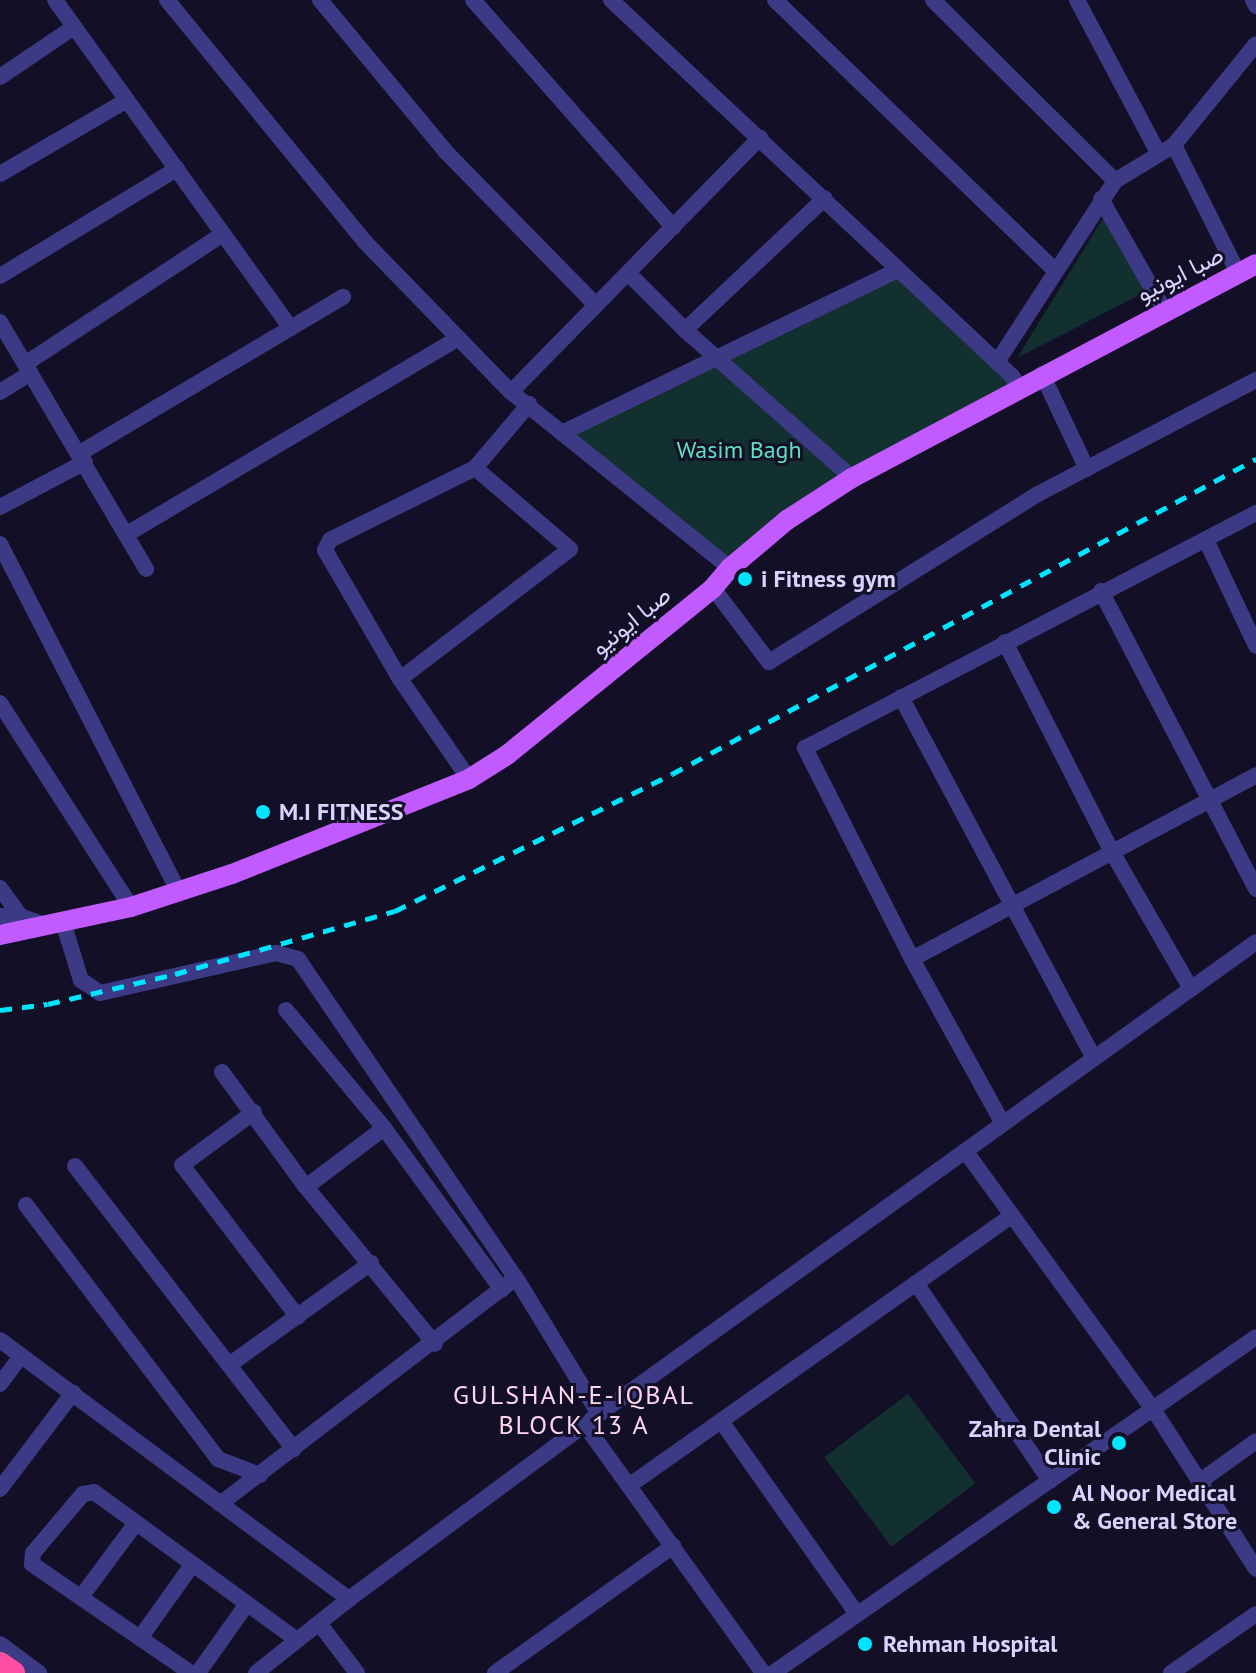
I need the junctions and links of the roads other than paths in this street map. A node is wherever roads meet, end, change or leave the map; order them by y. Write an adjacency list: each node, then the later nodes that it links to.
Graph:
1 (55, 0): 11 (street)
2 (167, 0): 35 (street)
3 (320, 0): 30 (street)
4 (473, 0): 22 (street)
5 (611, 0): 15 (street)
6 (775, 0): 26 (street)
7 (933, 0): 19 (street)
8 (1077, 0): 16 (street)
9 (1253, 0): 10 (street)
10 (1256, 6)
11 (74, 27): 13 (street); 14 (street)
12 (1256, 44): 16 (street)
13 (0, 77)
14 (127, 100): 17 (street); 18 (street)
15 (760, 138): 20 (street); 22 (street)
16 (1166, 149): 19 (street); 24 (street)
17 (177, 169): 23 (street); 28 (street)
18 (0, 174)
19 (1115, 181): 21 (street)
20 (825, 198): 25 (street); 34 (street)
21 (1101, 199): 26 (street); 31 (street)
22 (673, 227): 27 (street)
23 (223, 234): 33 (street); 38 (street)
24 (1247, 268): 31 (main road, صبا ایونیو)
25 (898, 270): 36 (street); 37 (street)
26 (1056, 271): 37 (street)
27 (628, 273): 30 (street); 34 (street)
28 (0, 276)
29 (343, 297): 33 (street)
30 (596, 305): 43 (street)
31 (1165, 311): 39 (main road, صبا ایونیو)
32 (0, 322): 38 (street)
33 (291, 328): 46 (street)
34 (685, 330): 36 (street)
35 (458, 338): 43 (street); 52 (street)
36 (717, 358): 45 (street); 49 (street)
37 (997, 362): 41 (street)
38 (28, 369): 42 (street); 46 (street)
39 (1042, 374): 41 (main road, صبا ایونیو); 48 (street)
40 (1256, 380): 48 (street)
41 (1019, 387): 49 (main road, صبا ایونیو)
42 (0, 392)
43 (511, 392): 44 (street)
44 (529, 404): 45 (street); 47 (street)
45 (562, 433): 55 (street)
46 (83, 457): 50 (street); 52 (street)
47 (475, 468): 61 (street); 61 (street)
48 (1087, 469): 57 (street)
49 (852, 478): 55 (main road, صبا ایونیو)
50 (0, 507)
51 (1256, 513): 53 (street)
52 (127, 534): 56 (street)
53 (1206, 540): 58 (street); 60 (street)
54 (0, 544): 70 (street)
55 (730, 568): 57 (main road, صبا ایونیو)
56 (146, 569)
57 (713, 588): 65 (main road, صبا ایونیو)
58 (1101, 591): 59 (street); 66 (street)
59 (1005, 642): 62 (street); 67 (street)
60 (1256, 646)
61 (400, 679): 65 (street)
62 (901, 697): 71 (street); 78 (street)
63 (0, 703): 72 (street)
64 (1256, 775): 66 (street)
65 (469, 779): 70 (main road, صبا ایونیو)
66 (1209, 800): 67 (street); 69 (street)
67 (1112, 852): 71 (street); 79 (street)
68 (0, 888): 74 (street)
69 (1256, 889)
70 (178, 891): 72 (main road, صبا ایونیو)
71 (1011, 905): 78 (street); 81 (street)
72 (131, 907): 75 (main road, صبا ایونیو)
73 (0, 916): 74 (street)
74 (20, 916): 75 (street)
75 (55, 924): 76 (main road, صبا ایونیو); 92 (street)
76 (0, 935)
77 (1256, 942): 79 (street)
78 (912, 959): 84 (street)
79 (1191, 989): 81 (street)
80 (286, 1010): 85 (street)
81 (1094, 1058): 84 (street)
82 (222, 1072): 83 (street)
83 (254, 1112): 88 (street); 95 (street)
84 (1002, 1122): 86 (street)
85 (384, 1128): 88 (street); 94 (street)
86 (966, 1152): 90 (street); 104 (street)
87 (75, 1166): 100 (street)
88 (306, 1187): 91 (street)
89 (26, 1205): 108 (street)
90 (1012, 1216): 93 (street); 103 (street)
91 (371, 1263): 95 (street); 98 (street)
92 (516, 1278): 94 (street); 104 (street)
93 (916, 1283): 105 (street); 109 (street)
94 (502, 1290): 98 (street)
95 (298, 1317): 100 (street)
96 (1256, 1337): 103 (street)
97 (0, 1340): 99 (street)
98 (435, 1344): 107 (street)
99 (21, 1356): 101 (street); 102 (street)
100 (229, 1365): 107 (street)
101 (0, 1384)
102 (73, 1393): 112 (street); 113 (street)
103 (1153, 1409): 109 (street); 110 (street)
104 (592, 1420): 111 (street); 119 (street)
105 (721, 1421): 111 (street); 121 (street)
106 (1256, 1441): 110 (street)
107 (294, 1449): 108 (street)
108 (260, 1475): 113 (street)
109 (1050, 1481): 121 (street)
110 (1199, 1482): 117 (street)
111 (630, 1485): 115 (street)
112 (0, 1489)
113 (220, 1504): 119 (street)
114 (136, 1523): 116 (street); 118 (street); 118 (street)
115 (673, 1546): 134 (street); 135 (street)
116 (192, 1565): 120 (street); 124 (street)
117 (1256, 1569)
118 (81, 1597): 124 (street)
119 (349, 1599): 123 (street)
120 (247, 1604): 125 (street); 131 (street)
121 (857, 1614): 136 (street)
122 (1256, 1614): 137 (street)
123 (319, 1623): 125 (street); 133 (street)
124 (140, 1638): 130 (street)
125 (297, 1640): 132 (street)
126 (0, 1644): 129 (street)
127 (0, 1664): 128 (highway)
128 (13, 1673)
129 (39, 1673)
130 (191, 1673)
131 (198, 1673)
132 (256, 1673)
133 (357, 1673)
134 (495, 1673)
135 (763, 1673)
136 (773, 1673)
137 (1171, 1673)

